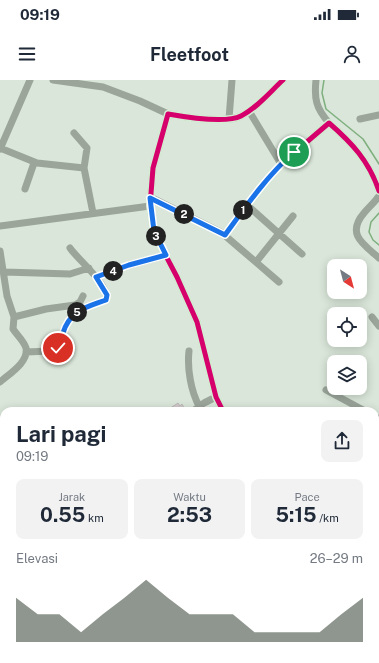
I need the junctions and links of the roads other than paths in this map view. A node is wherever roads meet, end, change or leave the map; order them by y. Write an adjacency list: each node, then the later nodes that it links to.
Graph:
1 (30, 80): 13 (street)
2 (53, 80): 7 (street)
3 (232, 80): 9 (street)
4 (283, 80): 6 (street)
5 (316, 80): 11 (street)
6 (249, 111): 9 (street); 15 (street)
7 (168, 114): 9 (street); 20 (street)
8 (379, 114): 10 (street)
9 (229, 119)
10 (360, 119)
11 (329, 123): 15 (street); 18 (street)
12 (74, 133): 16 (street)
13 (0, 148): 14 (street)
14 (34, 163): 16 (street); 17 (street)
15 (281, 164): 21 (street)
16 (84, 168): 23 (street)
17 (25, 189)
18 (379, 191)
19 (379, 196): 32 (street)
20 (150, 198): 22 (street); 27 (street)
21 (247, 204): 26 (street); 27 (street)
22 (150, 206): 23 (street); 31 (street)
23 (93, 213): 25 (street)
24 (293, 216): 26 (street)
25 (0, 226)
26 (279, 234): 30 (street); 33 (street)
27 (225, 235): 33 (street)
28 (70, 248): 34 (street)
29 (0, 251): 35 (street)
30 (302, 254)
31 (166, 255): 36 (street); 46 (street)
32 (379, 258)
33 (256, 262): 37 (street)
34 (89, 268): 35 (street); 36 (street)
35 (3, 275): 39 (street)
36 (96, 277): 43 (street)
37 (279, 282)
38 (83, 296): 39 (street)
39 (14, 317): 43 (street)
40 (372, 317): 41 (street)
41 (379, 326)
42 (189, 351): 47 (street)
43 (26, 352): 44 (street)
44 (0, 382)
45 (326, 390): 50 (street)
46 (216, 397): 48 (street); 49 (street)
47 (196, 407)
48 (199, 407)
49 (221, 407)
50 (358, 407)

